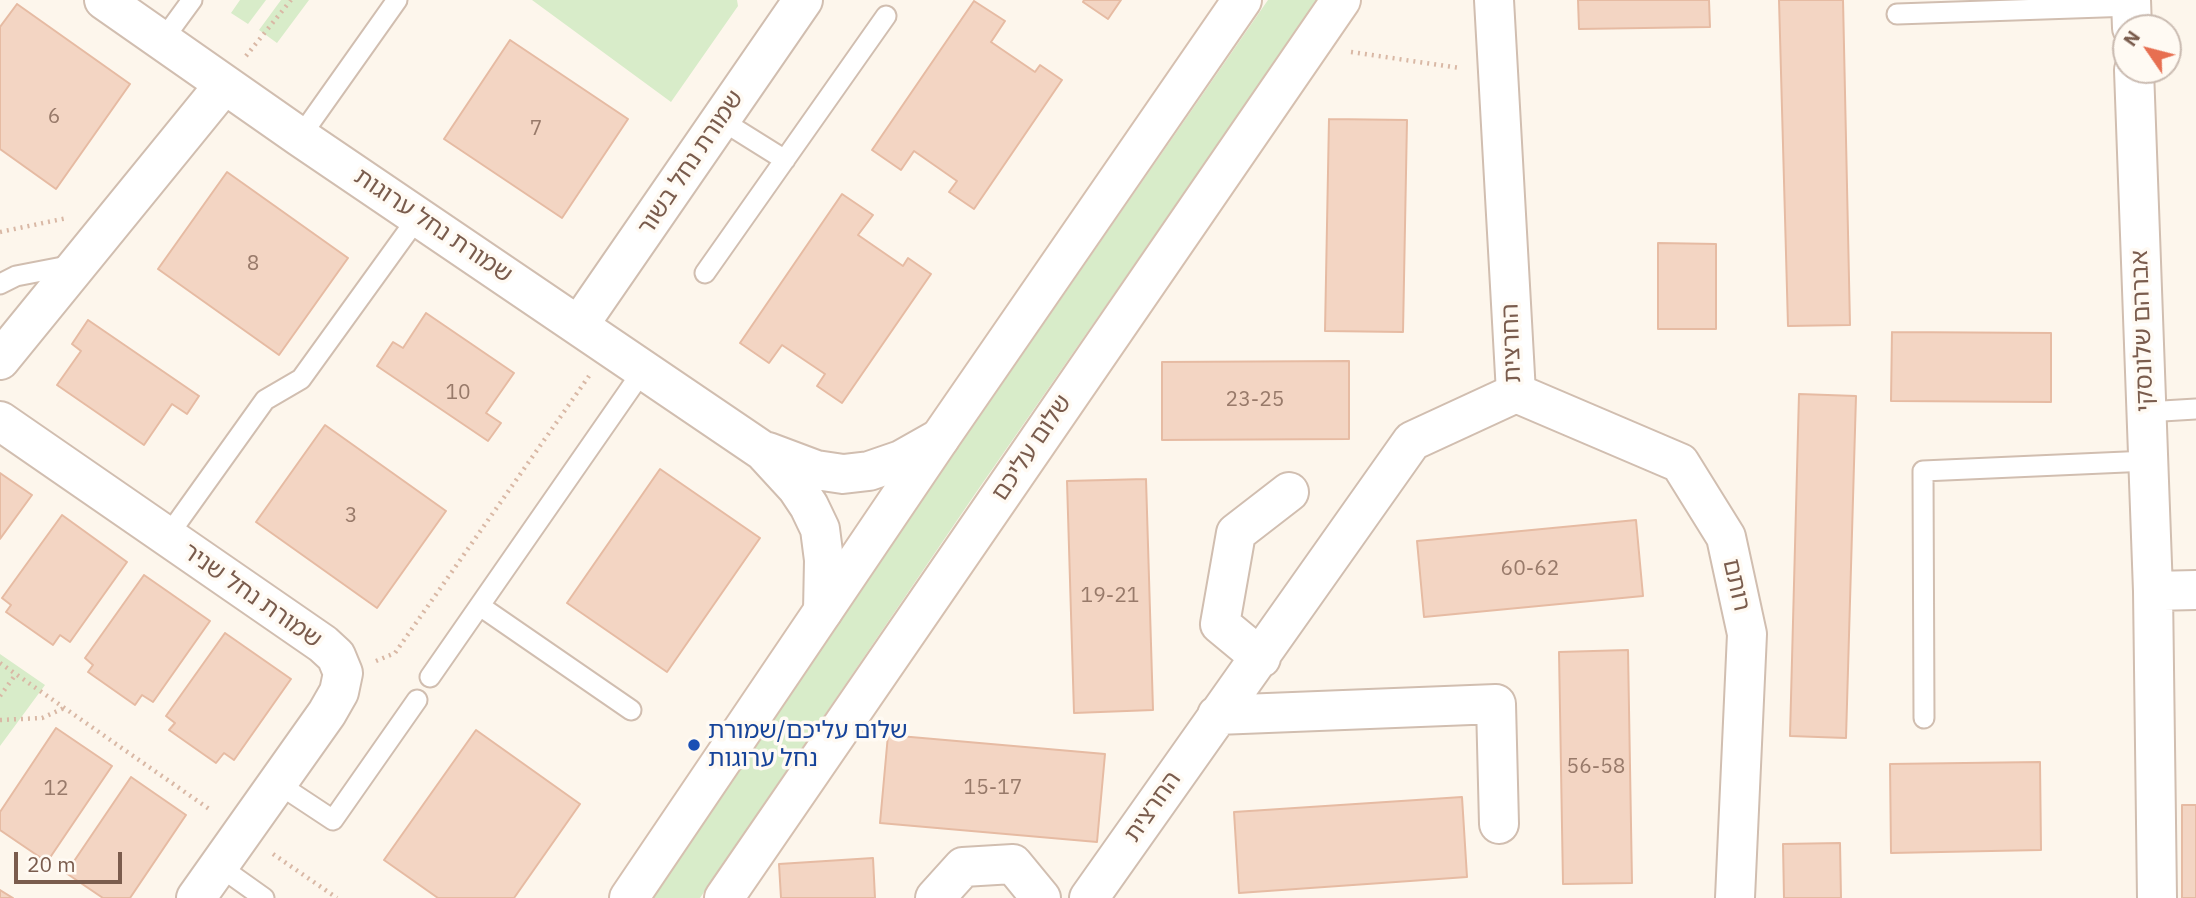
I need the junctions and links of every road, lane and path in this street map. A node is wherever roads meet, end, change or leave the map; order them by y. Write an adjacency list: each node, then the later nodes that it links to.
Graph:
1 (104, 0): 12 (street, שמורת נחל ערוגות)
2 (192, 0): 12 (lane)
3 (291, 0): 16 (path)
4 (397, 0): 18 (lane)
5 (1242, 0): 33 (street)
6 (1341, 0): 13 (street, שלום עליכם)
7 (1494, 0): 14 (street, החרצית)
8 (794, 3): 17 (street, שמורת נחל בשור)
9 (2132, 11): 10 (lane)
10 (1897, 14)
11 (886, 16): 19 (lane)
12 (162, 41): 16 (street, שמורת נחל ערוגות)
13 (1304, 52): 14 (path); 62 (street, שלום עליכם)
14 (1498, 74): 29 (street, החרצית)
15 (2134, 84): 31 (street, אברהם שלונסקי)
16 (224, 85): 18 (street, שמורת נחל ערוגות); 23 (street)
17 (720, 120): 19 (lane); 26 (street, שמורת נחל בשור)
18 (300, 137): 20 (street, שמורת נחל ערוגות)
19 (785, 160): 24 (lane)
20 (418, 217): 26 (street, שמורת נחל ערוגות); 37 (lane)
21 (67, 218): 22 (path)
22 (0, 232)
23 (78, 264): 25 (lane); 27 (street)
24 (705, 273)
25 (0, 284)
26 (595, 335): 28 (street, שמורת נחל ערוגות); 44 (path)
27 (0, 360)
28 (644, 369): 34 (street, שמורת נחל ערוגות); 40 (lane)
29 (1516, 393): 42 (street, החרצית); 66 (street, רותם)
30 (2196, 409): 31 (lane)
31 (2146, 412): 35 (street, אברהם שלונסקי)
32 (0, 421): 37 (street, שמורת נחל שניר)
33 (940, 438): 34 (street, שמורת נחל ערוגות); 41 (street)
34 (763, 451): 41 (street, שמורת נחל ערוגות)
35 (2148, 461): 39 (street, אברהם שלונסקי); 52 (lane)
36 (1289, 492): 42 (street)
37 (167, 537): 44 (street, שמורת נחל שניר)
38 (2196, 590): 39 (street)
39 (2153, 591): 67 (street, אברהם שלונסקי)
40 (480, 606): 46 (lane); 50 (lane)
41 (823, 611): 61 (street)
42 (1261, 658): 51 (street, החרצית)
43 (0, 663): 45 (path)
44 (343, 673): 54 (street)
45 (16, 674): 47 (path); 49 (path)
46 (430, 677)
47 (0, 696)
48 (417, 700): 54 (lane)
49 (64, 708): 53 (path); 56 (path)
50 (631, 709)
51 (1217, 715): 55 (street); 65 (street, החרצית)
52 (1924, 719)
53 (0, 720)
54 (277, 783): 56 (street)
55 (1499, 824)
56 (243, 832): 57 (street); 60 (path)
57 (219, 866): 58 (street); 59 (lane)
58 (196, 898)
59 (264, 898)
60 (337, 898)
61 (629, 898)
62 (724, 898)
63 (934, 898): 64 (street)
64 (1041, 898)
65 (1089, 898)
66 (1735, 898)
67 (2157, 898)

